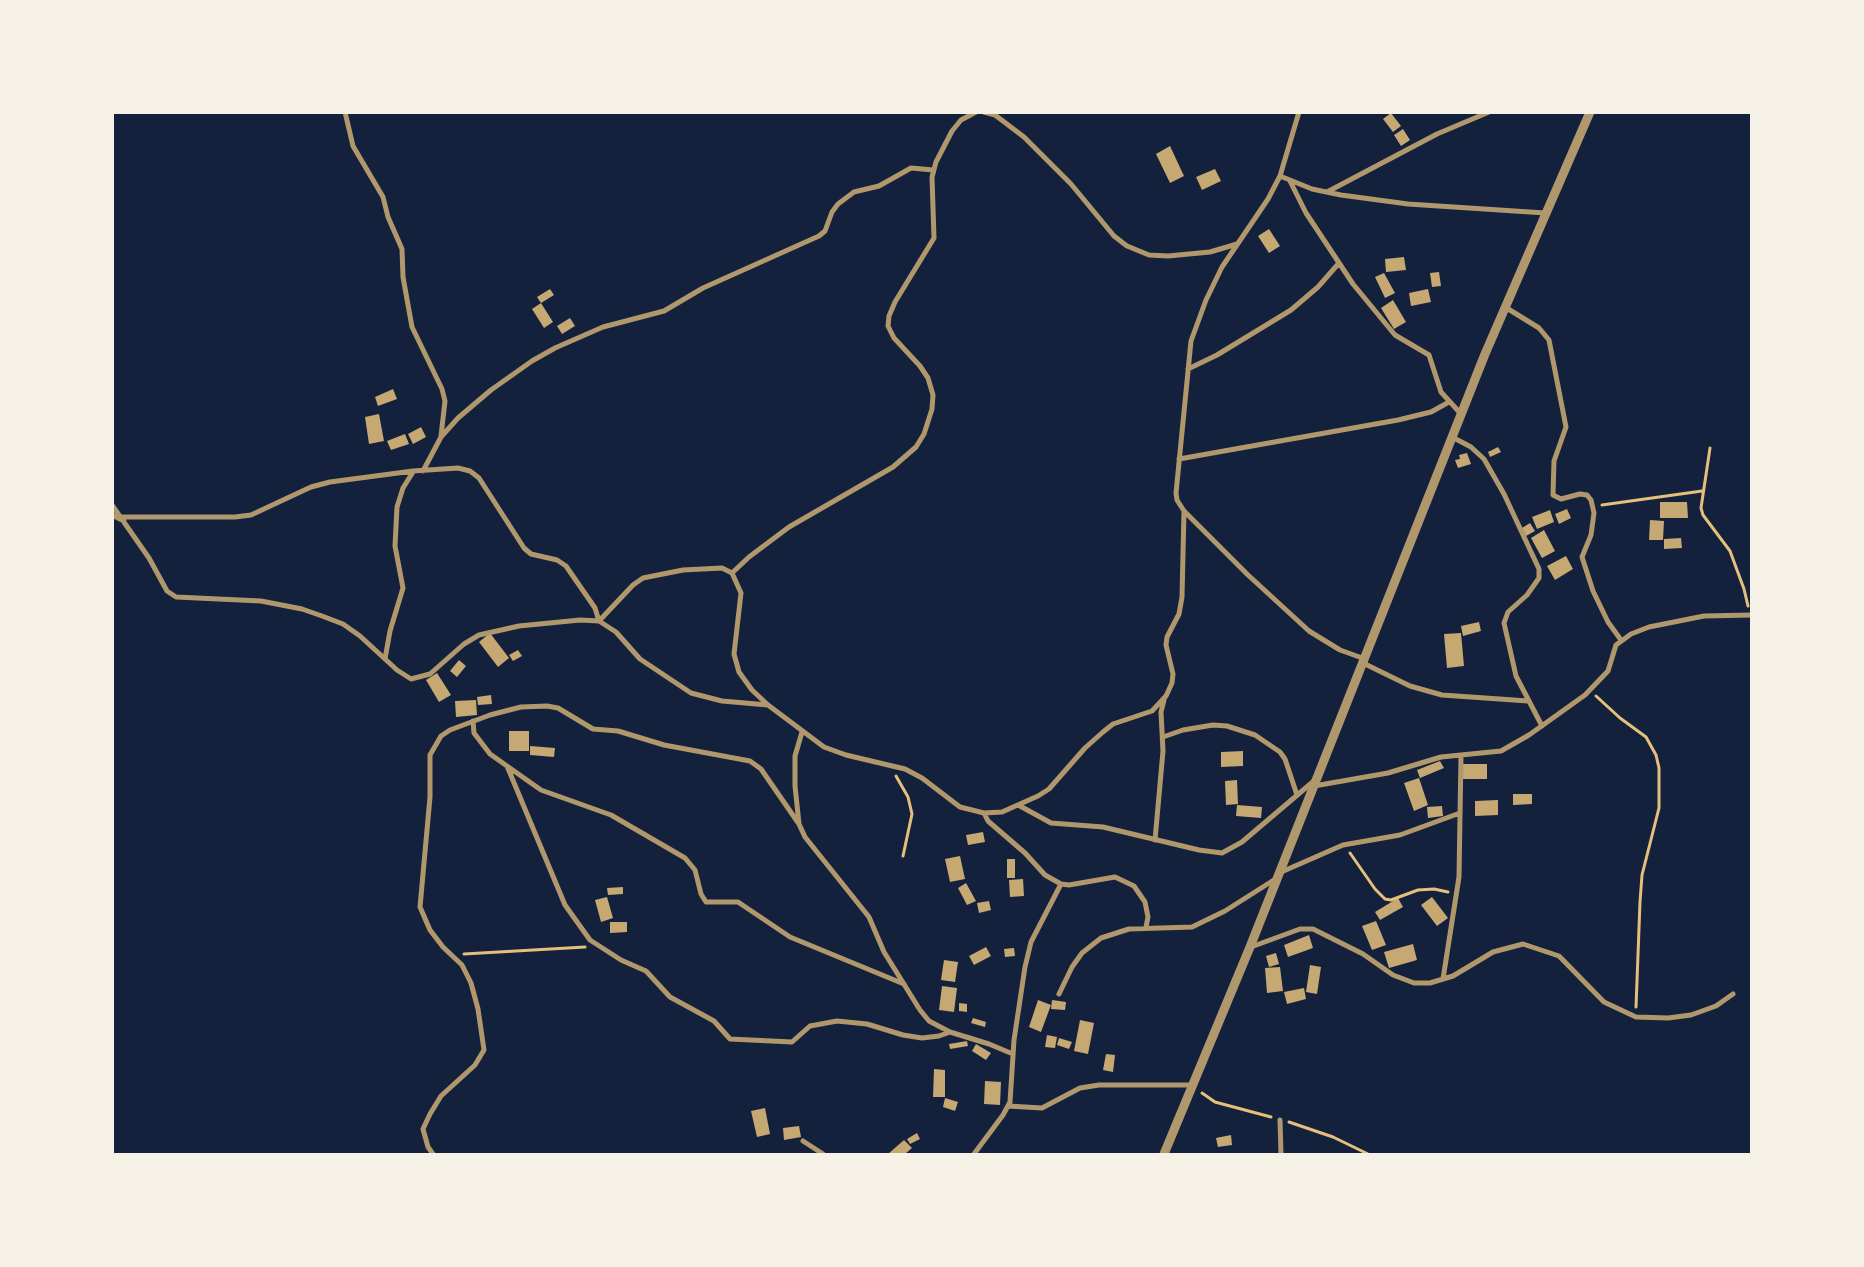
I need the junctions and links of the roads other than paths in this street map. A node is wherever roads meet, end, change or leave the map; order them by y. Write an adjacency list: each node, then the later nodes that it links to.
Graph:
1 (345, 112): 19 (street)
2 (976, 112): 8 (street)
3 (984, 112): 7 (street)
4 (1299, 112): 9 (street)
5 (1489, 112): 11 (street)
6 (1590, 112): 12 (street)
7 (994, 114): 13 (street)
8 (933, 170): 19 (street); 28 (street)
9 (1280, 176): 10 (street); 13 (street)
10 (1290, 181): 11 (street); 14 (street)
11 (1327, 192): 12 (street)
12 (1545, 213): 15 (street)
13 (1238, 244): 16 (street)
14 (1339, 263): 16 (street); 17 (street)
15 (1505, 307): 18 (street); 31 (street)
16 (1188, 369): 21 (street)
17 (1449, 402): 18 (street); 21 (street)
18 (1461, 414): 20 (street)
19 (441, 437): 23 (street)
20 (1452, 437): 33 (street); 35 (street)
21 (1179, 459): 25 (street)
22 (413, 471): 23 (street); 27 (street); 32 (street)
23 (423, 471): 30 (street)
24 (112, 505): 27 (street)
25 (1184, 511): 33 (street); 34 (street)
26 (112, 515): 27 (street)
27 (123, 519): 32 (street)
28 (732, 573): 30 (street); 36 (street)
29 (1751, 615): 31 (street)
30 (599, 621): 32 (street); 36 (street)
31 (1621, 640): 38 (street)
32 (385, 659)
33 (1364, 661): 35 (street); 43 (street)
34 (1164, 700): 40 (street); 45 (street)
35 (1528, 701): 38 (street)
36 (768, 705): 39 (street)
37 (473, 721): 42 (street); 48 (street); 64 (street)
38 (1542, 726): 41 (street)
39 (802, 732): 46 (street); 48 (street)
40 (1163, 738): 44 (street); 49 (street)
41 (1461, 754): 43 (street); 47 (street)
42 (507, 766): 55 (street); 58 (street)
43 (1315, 783): 44 (street); 50 (street)
44 (1297, 795): 49 (street)
45 (1019, 806): 46 (street); 49 (street)
46 (984, 813): 51 (street)
47 (1460, 813): 50 (street); 54 (street)
48 (799, 824): 55 (street)
49 (1156, 840)
50 (1278, 875): 52 (street); 53 (street)
51 (1061, 884): 52 (street); 59 (street)
52 (1146, 927): 56 (street)
53 (1250, 947): 54 (street); 60 (street)
54 (1443, 979): 57 (street)
55 (904, 984): 58 (street)
56 (1059, 994)
57 (1733, 994)
58 (950, 1032): 59 (street)
59 (1013, 1054): 61 (street)
60 (1193, 1085): 61 (street); 67 (street)
61 (1008, 1106): 66 (street)
62 (1280, 1120): 68 (street)
63 (802, 1141): 65 (street)
64 (433, 1154)
65 (823, 1154)
66 (974, 1154)
67 (1164, 1154)
68 (1281, 1154)

